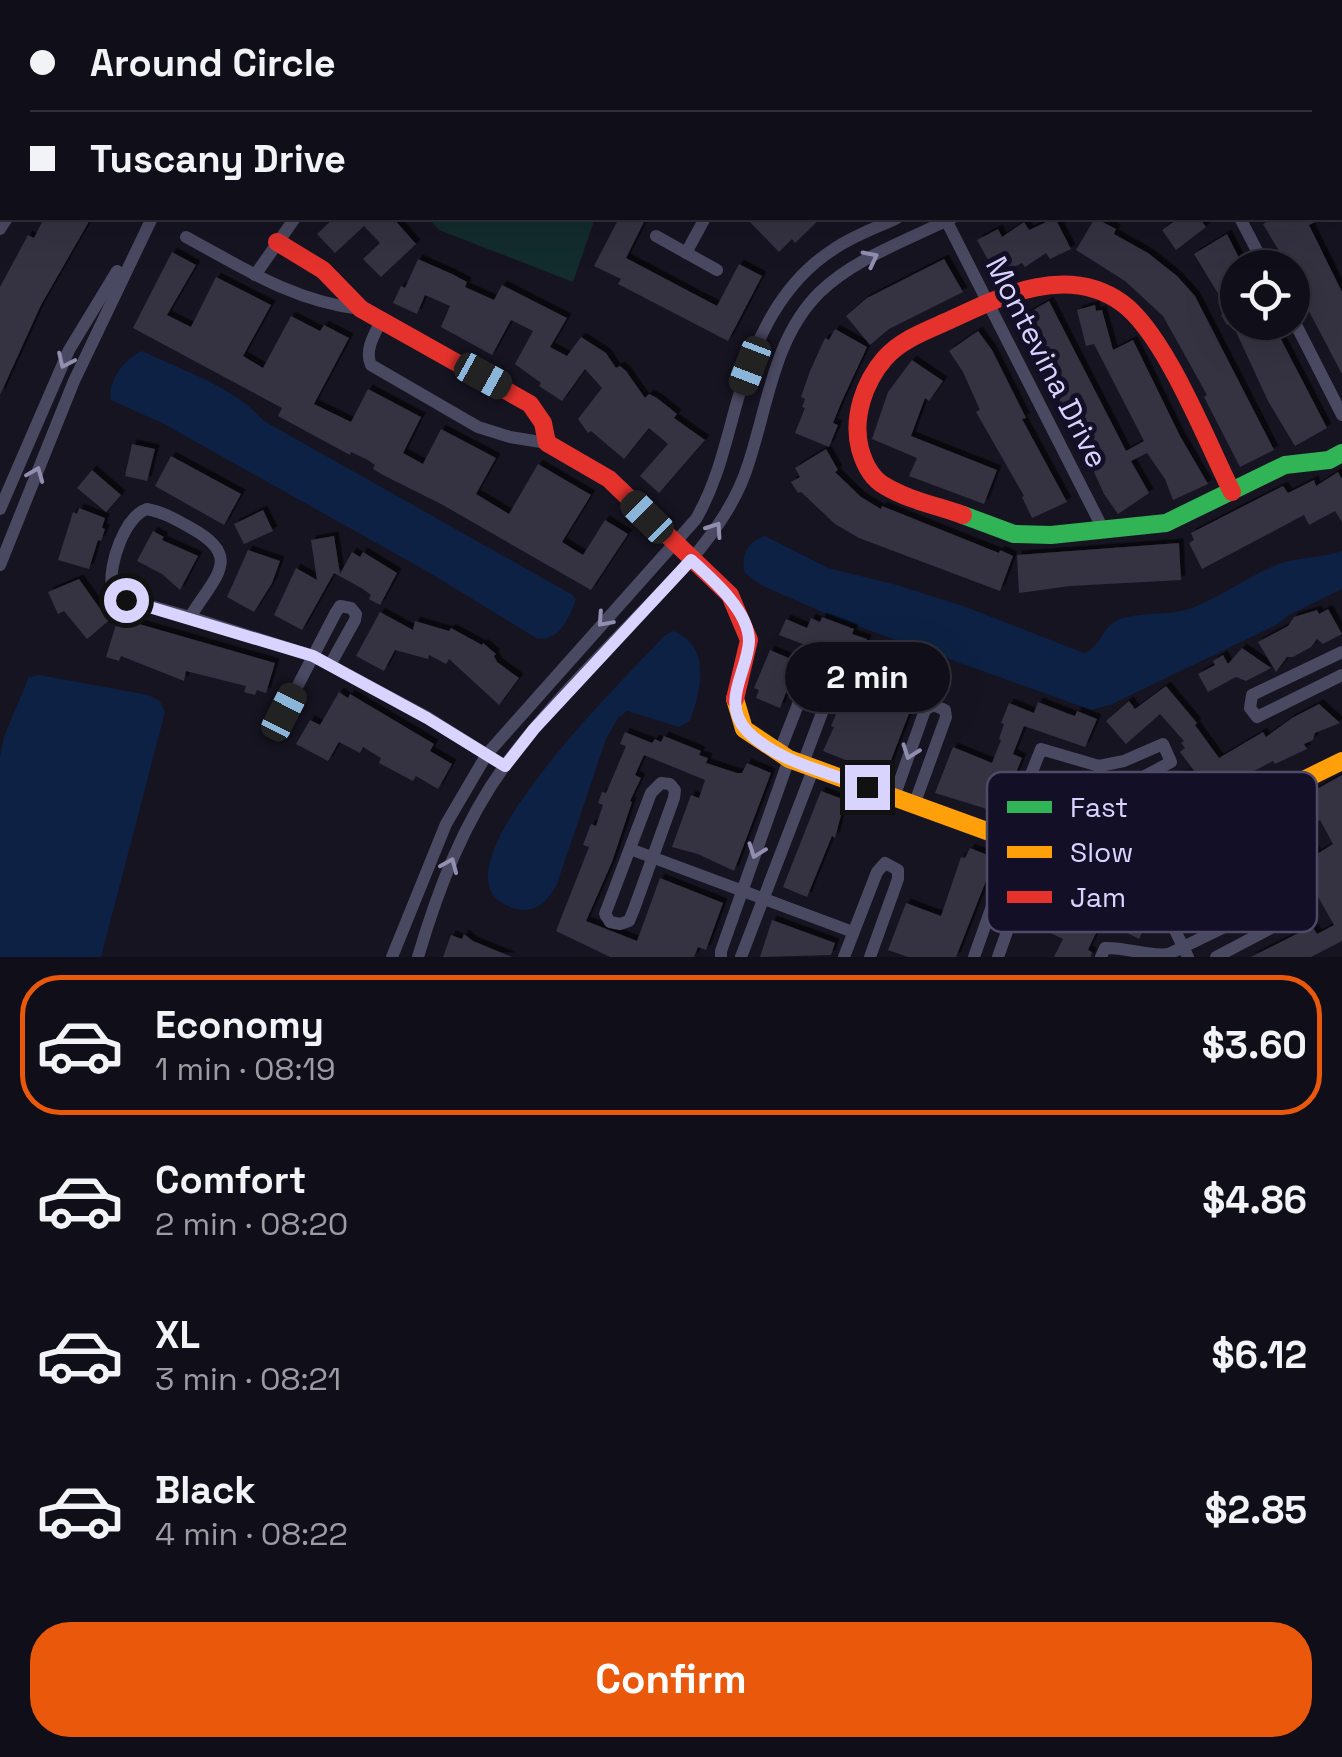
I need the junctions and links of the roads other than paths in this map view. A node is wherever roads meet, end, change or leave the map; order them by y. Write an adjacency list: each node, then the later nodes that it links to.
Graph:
1 (150, 220): 24 (street, one-way to 24)
2 (150, 220): 27 (street, one-way to 2)
3 (294, 220): 11 (street)
4 (704, 220): 13 (street)
5 (892, 220): 26 (street)
6 (944, 220): 28 (street, one-way to 6)
7 (949, 220): 16 (street, Montevina Drive)
8 (1241, 220): 12 (street)
9 (186, 236): 15 (street)
10 (656, 236): 13 (street)
11 (277, 242): 15 (street); 17 (street)
12 (1257, 250)
13 (686, 253): 14 (street)
14 (717, 270)
15 (255, 274): 17 (street)
16 (989, 300): 23 (street); 25 (street, Montevina Drive); 25 (street)
17 (361, 309): 18 (street)
18 (382, 319): 21 (street); 21 (street)
19 (1304, 340): 20 (street)
20 (1342, 415)
21 (547, 443): 26 (street)
22 (1342, 453): 23 (street)
23 (1232, 492): 25 (street)
24 (0, 509)
25 (1103, 529)
26 (673, 543): 28 (street); 35 (street, one-way to 35)
27 (1, 558)
28 (691, 560): 36 (street); 38 (street)
29 (190, 617): 29 (street); 31 (street)
30 (1342, 652): 33 (street)
31 (313, 656): 32 (street); 32 (street); 34 (street)
32 (330, 665): 35 (street)
33 (1342, 675)
34 (284, 712)
35 (487, 754): 38 (street); 55 (street)
36 (796, 761): 36 (street); 42 (street); 47 (street, one-way to 47); 48 (street)
37 (1342, 761): 41 (street)
38 (505, 766): 56 (street, one-way to 38)
39 (1036, 772): 40 (street)
40 (1154, 772)
41 (1317, 773)
42 (894, 797): 43 (street); 43 (street, one-way to 42)
43 (914, 805): 44 (street)
44 (987, 832)
45 (630, 849): 46 (street); 46 (street); 46 (street)
46 (652, 858): 47 (street)
47 (742, 890): 48 (street); 57 (street)
48 (765, 899): 50 (street); 58 (street)
49 (987, 926): 61 (street)
50 (853, 932): 59 (street); 60 (street)
51 (1003, 932): 62 (street)
52 (1224, 932): 54 (street)
53 (1262, 932): 64 (street)
54 (1186, 953): 63 (street)
55 (392, 957)
56 (418, 957)
57 (721, 957)
58 (741, 957)
59 (844, 957)
60 (870, 957)
61 (974, 957)
62 (998, 957)
63 (1101, 957)
64 (1216, 957)

